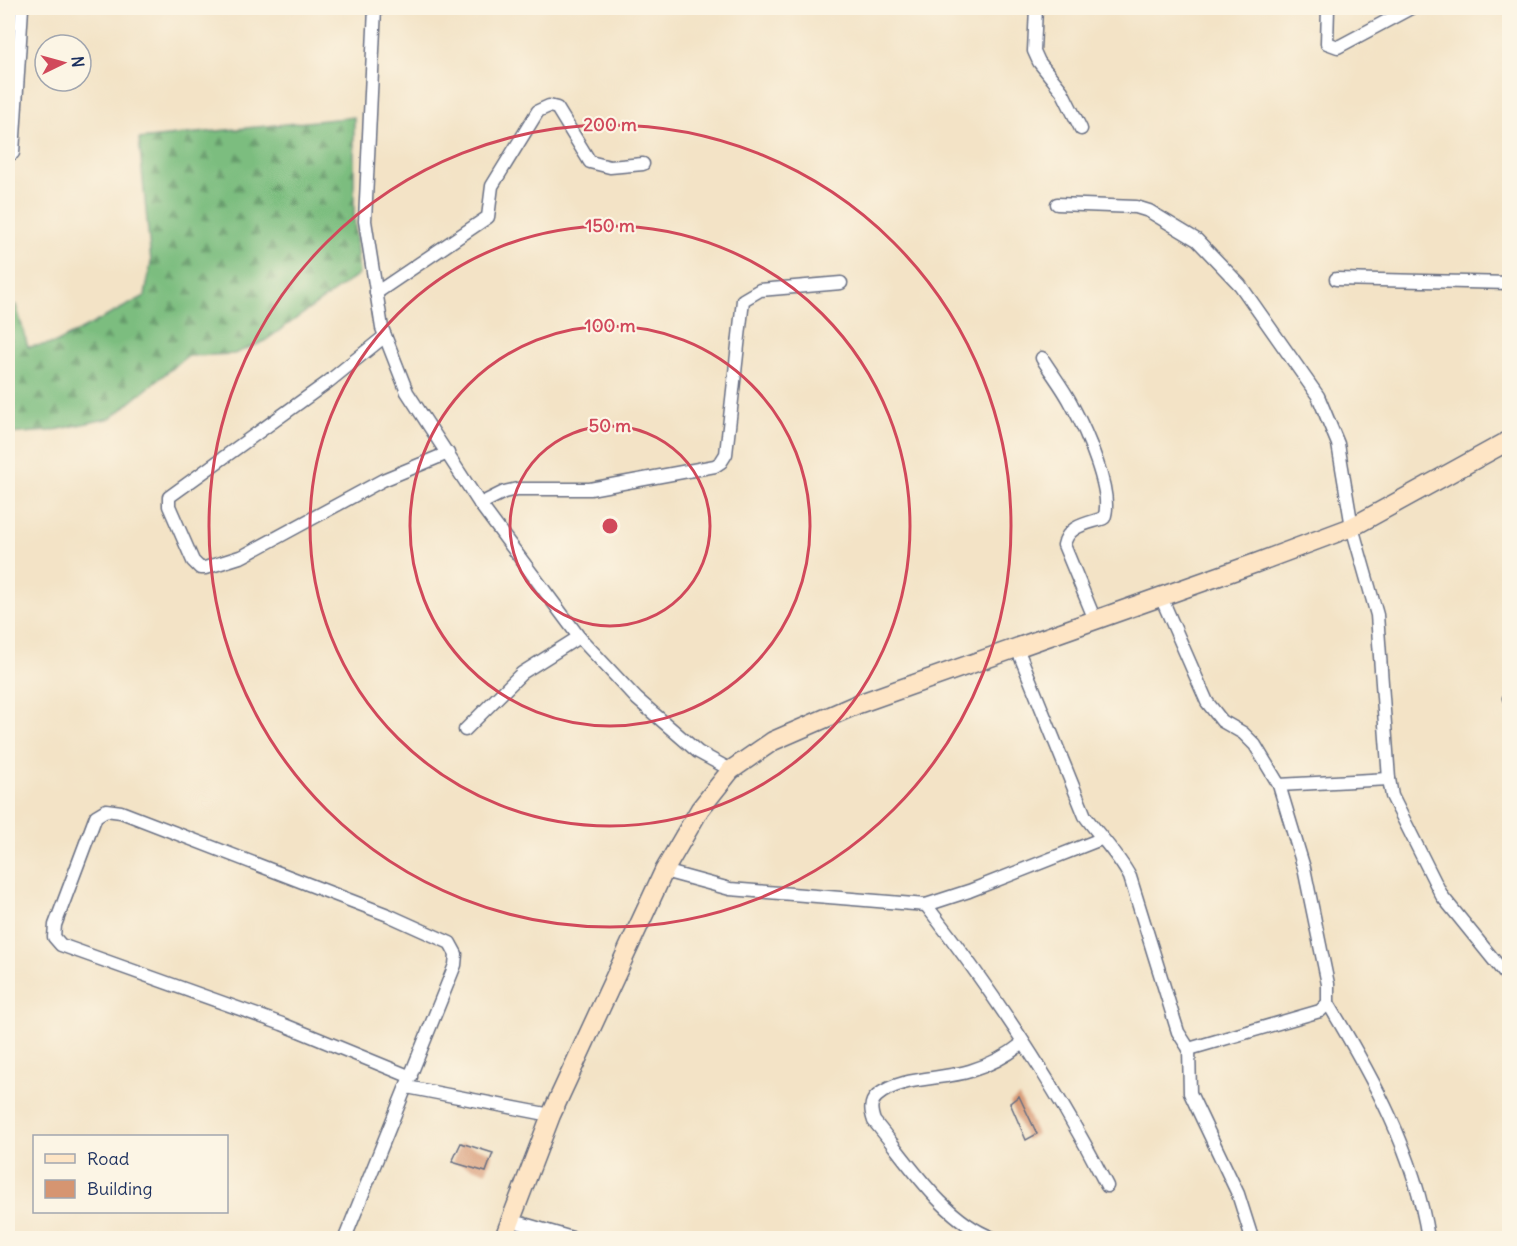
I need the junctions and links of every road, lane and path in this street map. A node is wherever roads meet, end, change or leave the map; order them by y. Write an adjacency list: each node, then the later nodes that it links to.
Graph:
1 (22, 8): 7 (street)
2 (375, 8): 13 (street)
3 (1036, 8): 6 (street)
4 (1328, 8): 5 (street)
5 (1411, 8)
6 (1081, 129)
7 (13, 153)
8 (643, 164): 13 (street)
9 (1057, 204): 19 (street)
10 (1336, 279): 11 (street)
11 (1509, 283)
12 (841, 284): 18 (street)
13 (376, 293): 14 (street)
14 (385, 336): 17 (street); 17 (street)
15 (1042, 358): 21 (street)
16 (1509, 440): 19 (main road)
17 (448, 453): 18 (street)
18 (480, 504): 22 (street)
19 (1352, 527): 20 (main road); 26 (street)
20 (1161, 597): 21 (main road); 27 (street)
21 (1095, 620): 23 (main road)
22 (579, 637): 24 (street); 25 (street)
23 (1017, 648): 25 (main road); 28 (street)
24 (465, 730)
25 (731, 770): 29 (main road)
26 (1389, 779): 27 (street); 31 (street)
27 (1279, 785): 32 (street)
28 (1101, 839): 30 (street); 34 (street)
29 (664, 871): 30 (street); 36 (main road)
30 (926, 905): 33 (street)
31 (1509, 980)
32 (1328, 1003): 34 (street); 44 (street)
33 (1023, 1043): 37 (street); 42 (street)
34 (1189, 1049): 43 (street)
35 (409, 1082): 35 (street); 36 (street); 39 (street)
36 (551, 1114): 38 (main road)
37 (1107, 1186)
38 (510, 1220): 40 (main road); 41 (street)
39 (345, 1239)
40 (504, 1239)
41 (572, 1239)
42 (993, 1239)
43 (1252, 1239)
44 (1428, 1239)

